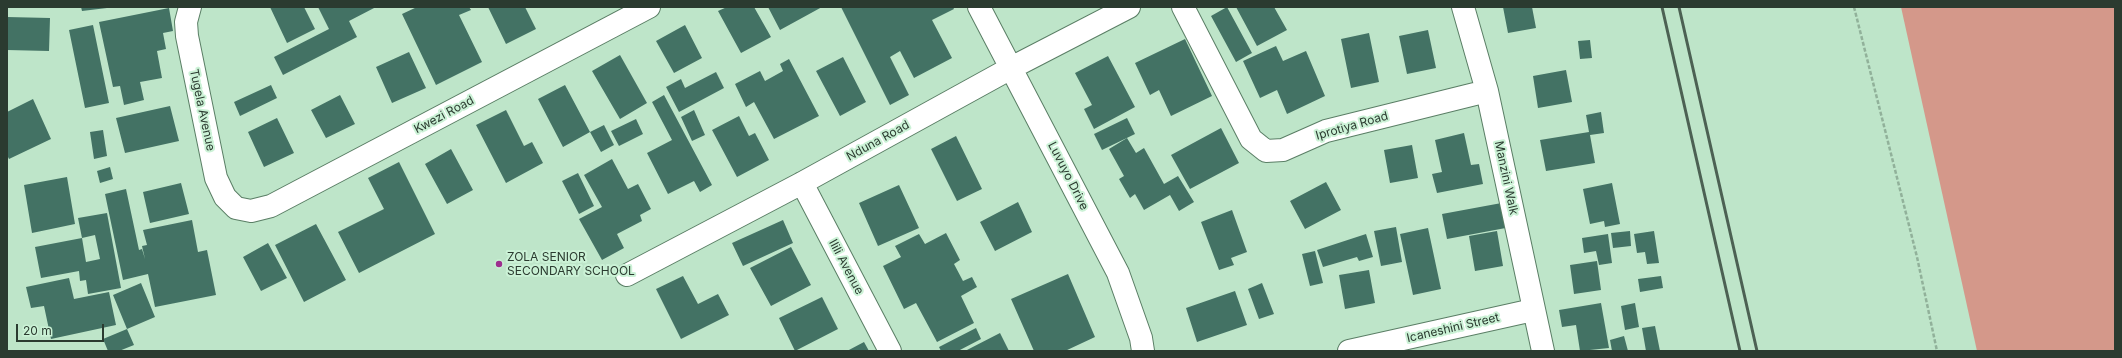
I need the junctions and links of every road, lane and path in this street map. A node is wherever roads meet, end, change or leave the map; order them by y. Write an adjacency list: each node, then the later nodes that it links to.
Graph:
1 (190, 7): 11 (street, Tugela Avenue)
2 (649, 7): 11 (street, Kwezi Road)
3 (979, 7): 8 (street, Luvuyo Drive)
4 (1129, 7): 8 (street, Nduna Road)
5 (1183, 7): 9 (street, Iprotiya Road)
6 (1463, 7): 9 (street, Manzini Walk)
7 (1854, 7): 18 (path)
8 (1011, 68): 10 (street, Nduna Road); 15 (street, Luvuyo Drive)
9 (1487, 91): 13 (street, Manzini Walk)
10 (802, 183): 12 (street, Nduna Road); 14 (street, Ilili Avenue)
11 (236, 208)
12 (627, 275)
13 (1533, 310): 16 (street, Icaneshini Street); 17 (street, Manzini Walk)
14 (890, 351)
15 (1143, 351)
16 (1349, 351)
17 (1542, 351)
18 (1937, 351)

